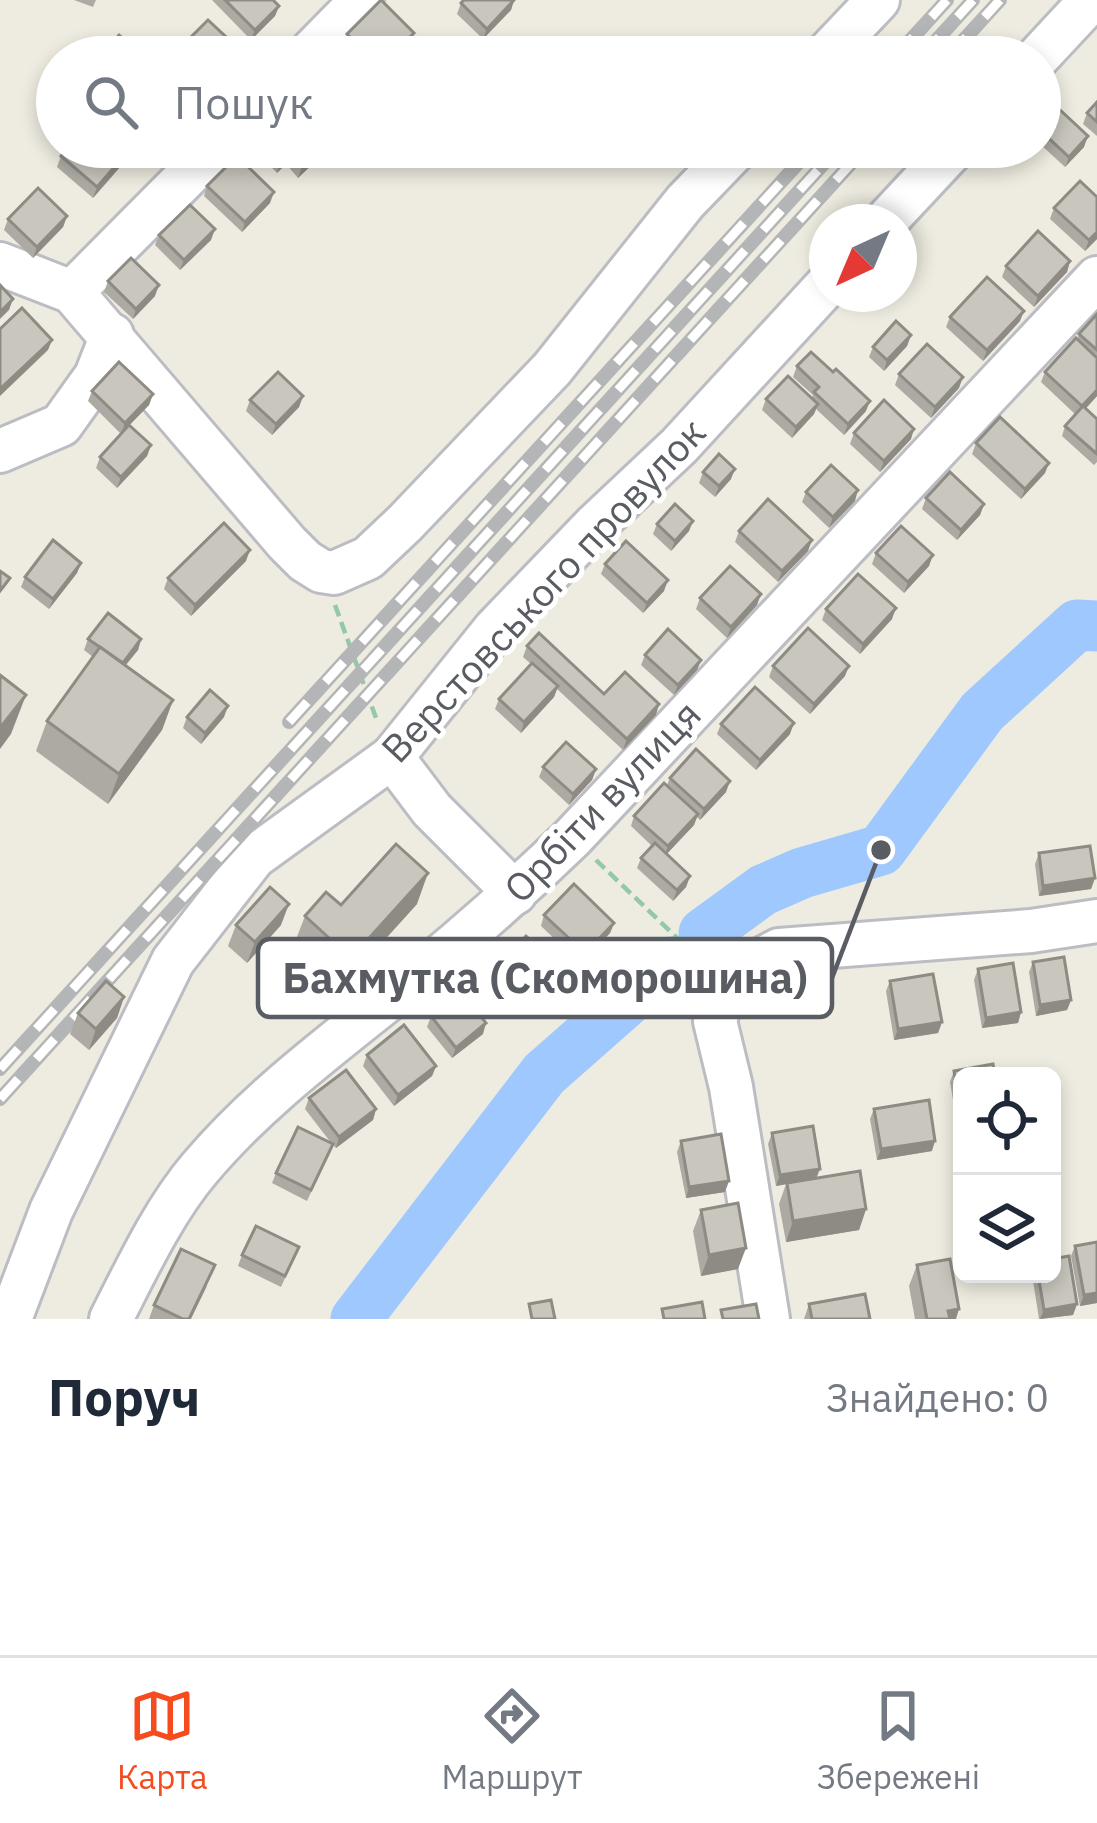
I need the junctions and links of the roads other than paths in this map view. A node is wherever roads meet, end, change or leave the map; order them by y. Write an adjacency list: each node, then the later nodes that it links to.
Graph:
1 (362, 0): 4 (street)
2 (878, 0): 5 (street)
3 (1091, 0): 6 (street)
4 (327, 36)
5 (844, 36)
6 (1058, 36)
7 (195, 168): 13 (street)
8 (718, 168): 15 (street)
9 (936, 168): 10 (street)
10 (903, 204)
11 (0, 264): 13 (street)
12 (1097, 278): 18 (street, Орбіти вулиця)
13 (72, 292): 15 (street)
14 (809, 305): 17 (street, Верстовського провулок)
15 (112, 335): 16 (street)
16 (0, 451)
17 (392, 757): 18 (street); 20 (street, Верстовського провулок)
18 (515, 893): 21 (street, Орбіти вулиця)
19 (1097, 921): 22 (street)
20 (10, 1319)
21 (111, 1319)
22 (768, 1319)

